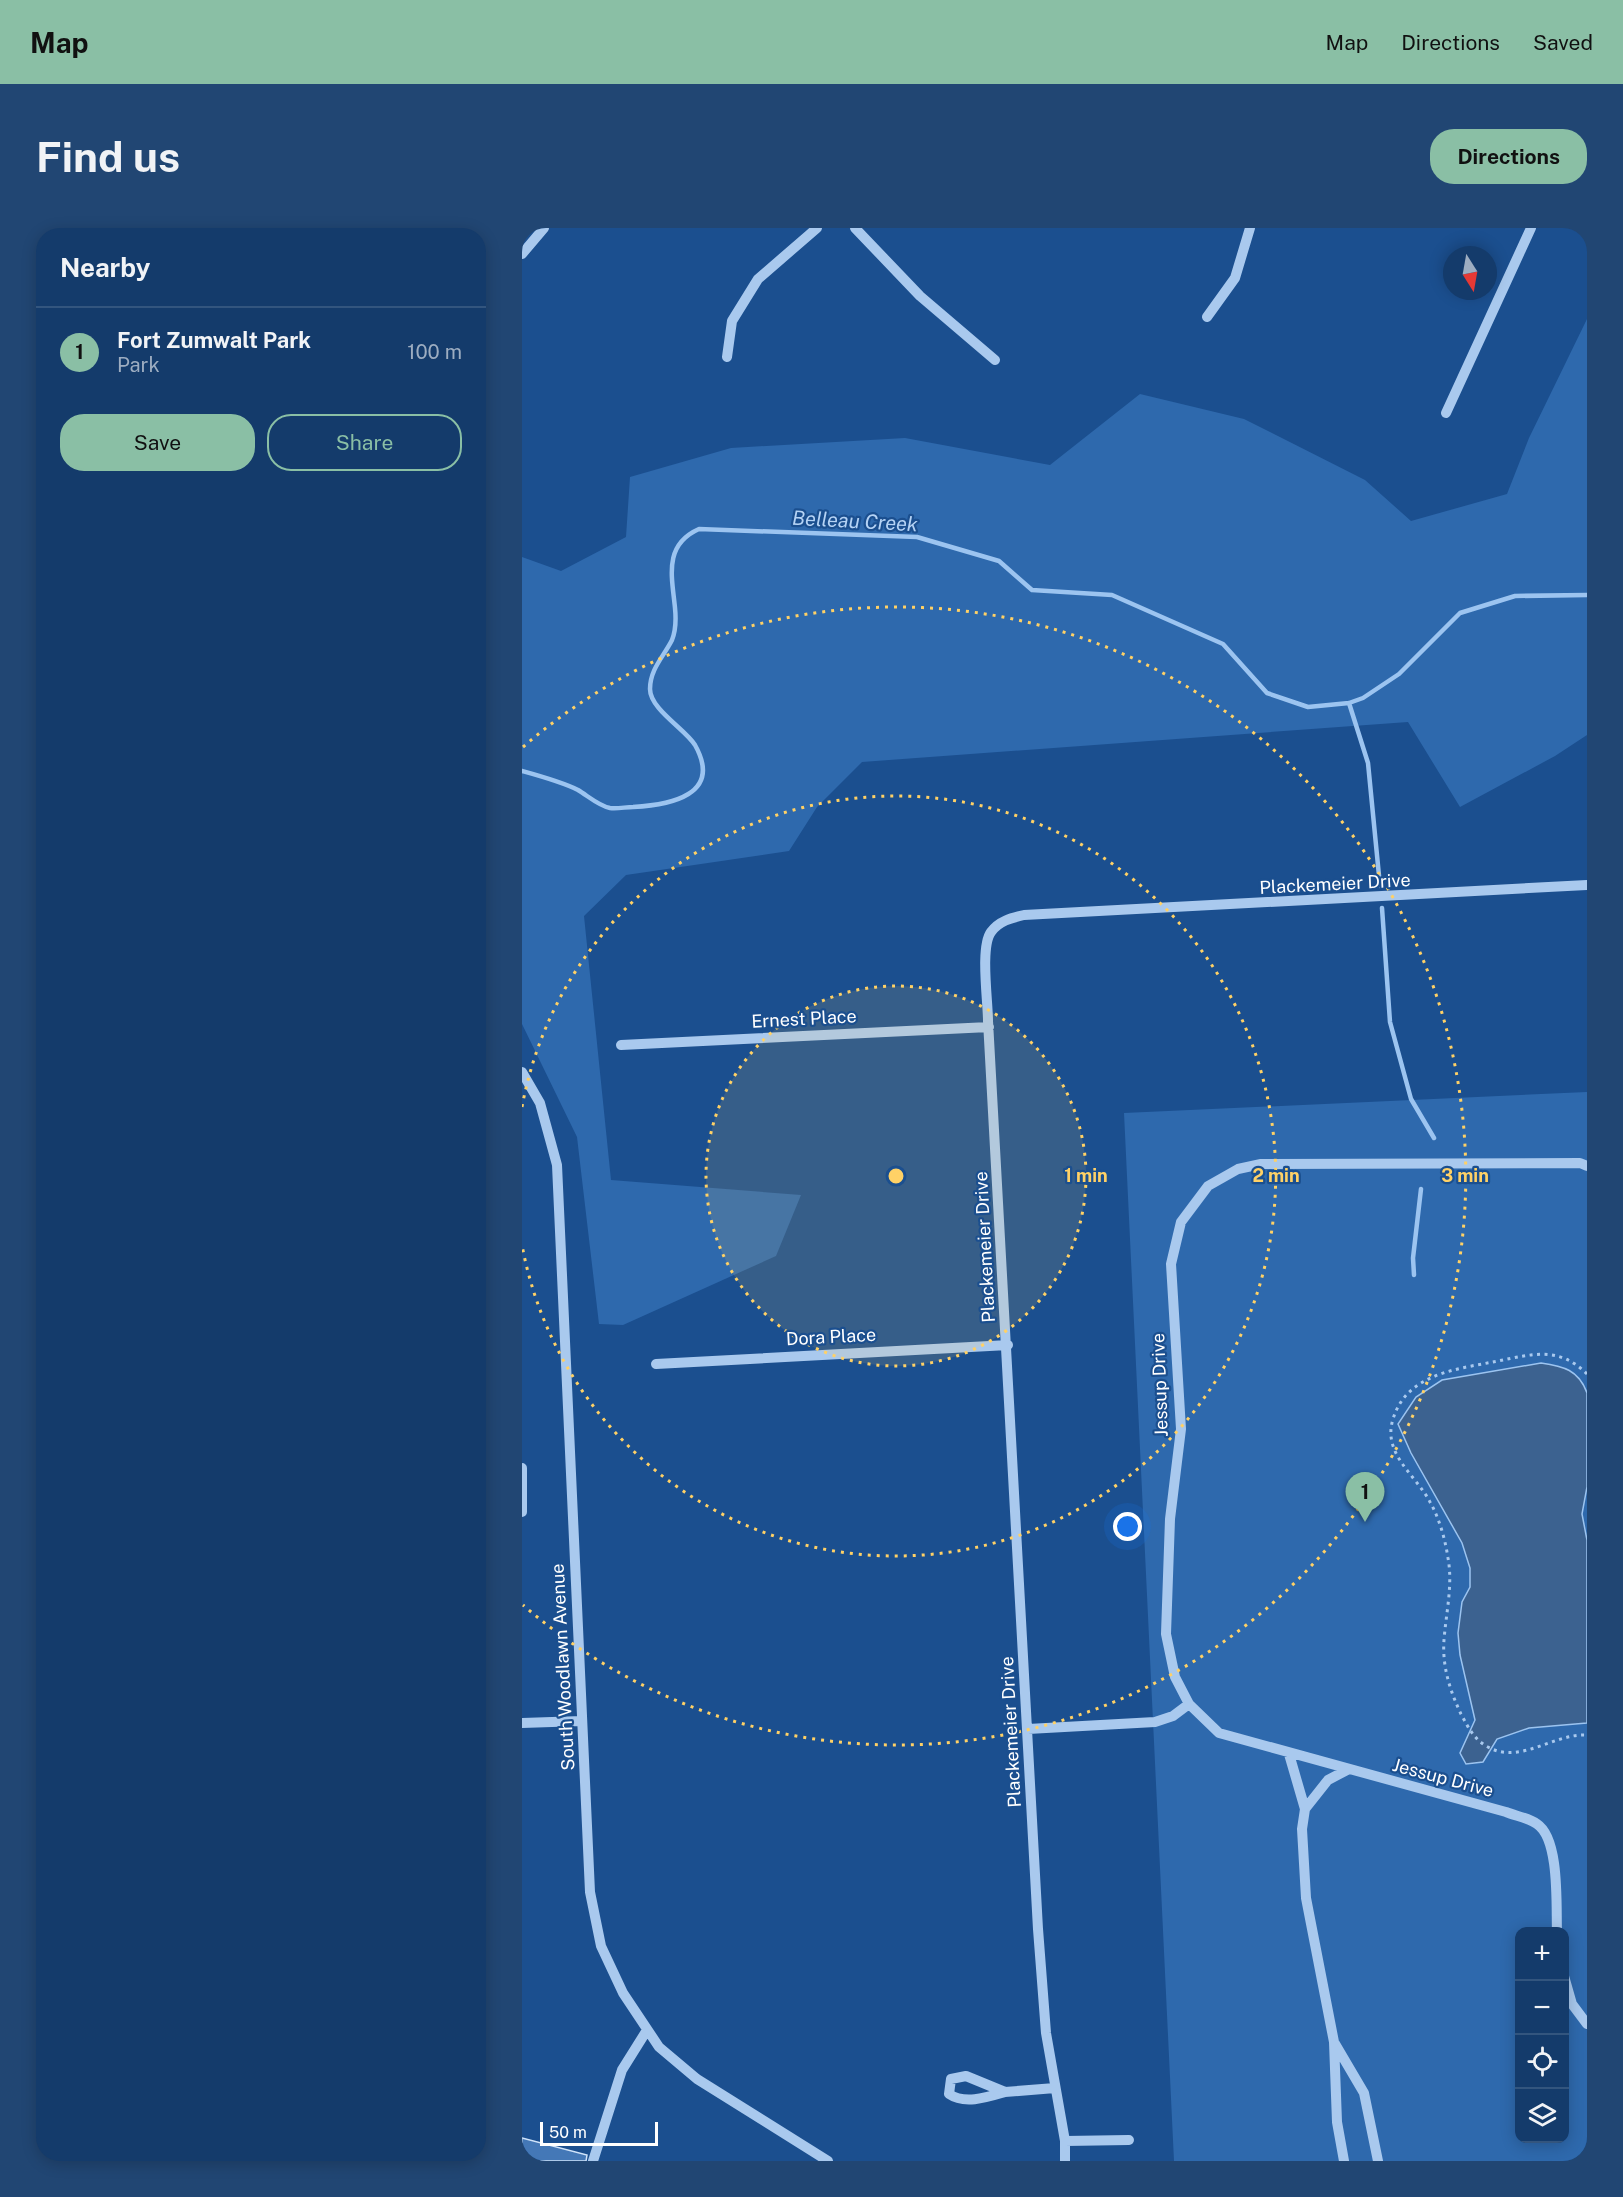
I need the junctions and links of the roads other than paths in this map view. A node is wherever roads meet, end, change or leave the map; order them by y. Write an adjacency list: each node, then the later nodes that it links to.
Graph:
1 (544, 228): 6 (street)
2 (817, 228): 8 (street)
3 (855, 228): 9 (street)
4 (1250, 228): 7 (street)
5 (1531, 228): 10 (street)
6 (522, 254)
7 (1207, 316)
8 (727, 357)
9 (995, 360)
10 (1446, 413)
11 (1587, 885): 12 (street, Plackemeier Drive)
12 (989, 1027): 13 (street, Ernest Place); 16 (street, Plackemeier Drive)
13 (621, 1045)
14 (522, 1072): 21 (street, South Woodlawn Avenue)
15 (1587, 1166): 20 (street, Jessup Drive)
16 (1008, 1346): 17 (street, Dora Place); 23 (street, Plackemeier Drive)
17 (656, 1364)
18 (522, 1467): 19 (street)
19 (522, 1512)
20 (1190, 1704): 23 (street); 24 (street, Jessup Drive)
21 (582, 1720): 22 (street); 30 (street, South Woodlawn Avenue)
22 (522, 1723)
23 (1028, 1729): 32 (street, Plackemeier Drive)
24 (1289, 1754): 25 (street, Jessup Drive); 26 (street)
25 (1347, 1770): 26 (street); 27 (street, Jessup Drive)
26 (1305, 1809): 31 (street)
27 (1557, 1927)
28 (1565, 1981): 29 (street)
29 (1587, 2024)
30 (647, 2030): 36 (street); 37 (street, South Woodlawn Avenue)
31 (1334, 2042): 39 (street); 40 (street)
32 (1055, 2088): 33 (street); 35 (street, Plackemeier Drive)
33 (1005, 2092)
34 (1129, 2140): 35 (street)
35 (1065, 2141): 38 (street, Plackemeier Drive)
36 (593, 2161)
37 (828, 2161)
38 (1065, 2161)
39 (1344, 2161)
40 (1378, 2161)

